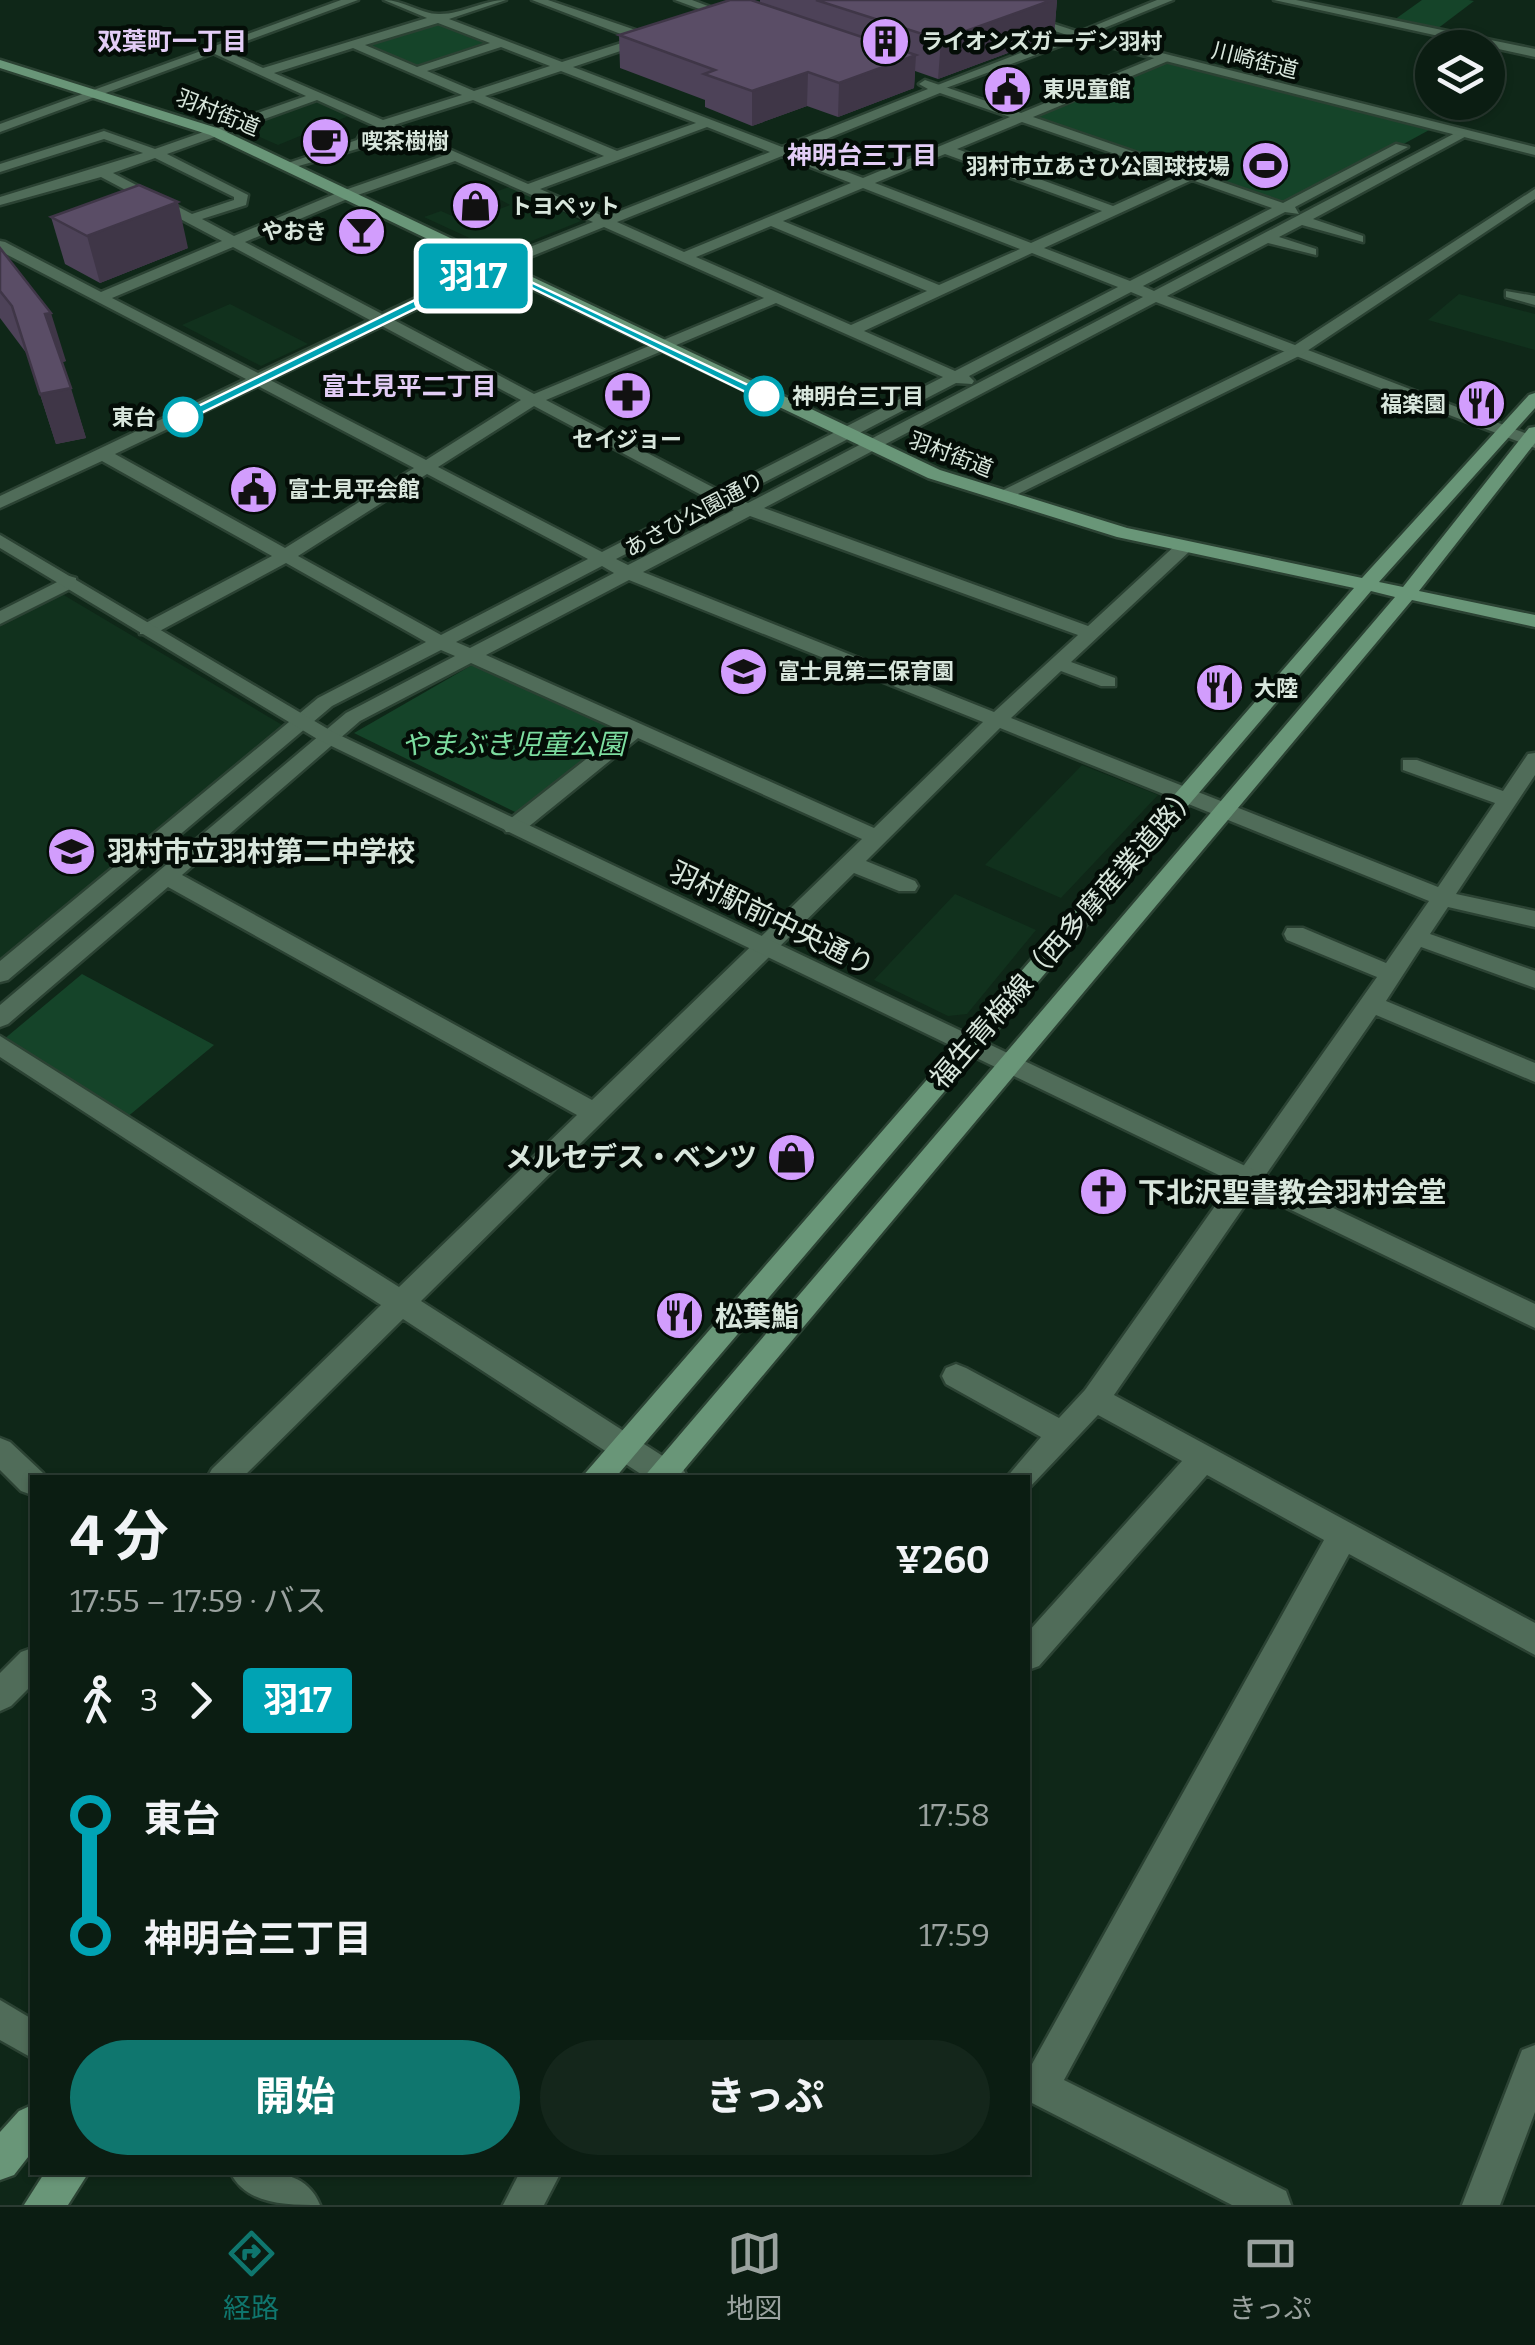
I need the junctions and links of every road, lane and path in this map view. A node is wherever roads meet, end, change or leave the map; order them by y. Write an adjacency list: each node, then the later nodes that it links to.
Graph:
1 (352, 0): 21 (street)
2 (390, 0): 13 (street)
3 (500, 0): 13 (street)
4 (538, 0): 18 (street)
5 (681, 0): 12 (street)
6 (968, 0): 17 (street, 川崎街道)
7 (1144, 0): 9 (street)
8 (1280, 0): 10 (street)
9 (1163, 2): 17 (street)
10 (1324, 4): 22 (street)
11 (749, 5): 12 (street)
12 (721, 14): 14 (street); 15 (street)
13 (438, 19): 19 (street); 20 (street)
14 (704, 20)
15 (759, 27)
16 (669, 31): 18 (street)
17 (1078, 35): 23 (street, 川崎街道); 29 (street)
18 (644, 39): 25 (street)
19 (500, 43): 25 (street); 26 (street)
20 (353, 44): 26 (street); 27 (street)
21 (210, 49): 27 (street); 30 (street)
22 (1535, 53)
23 (1164, 58): 33 (street); 36 (street, 川崎街道)
24 (3, 66): 30 (main road, 羽村街道)
25 (560, 66): 31 (street); 34 (street)
26 (416, 71): 31 (street)
27 (263, 72): 32 (street)
28 (904, 77): 29 (street)
29 (939, 89): 33 (street); 42 (street)
30 (96, 92): 37 (street); 38 (main road, 羽村街道)
31 (472, 95): 35 (street); 44 (street)
32 (317, 96): 35 (street); 38 (street)
33 (1020, 118): 40 (street); 49 (street)
34 (707, 123): 42 (street); 44 (street)
35 (385, 126): 45 (street); 47 (street)
36 (1441, 126): 39 (street, 川崎街道); 55 (street, あさひ公園通り)
37 (0, 128)
38 (215, 132): 43 (street); 47 (main road, 羽村街道)
39 (1466, 133): 41 (street, 川崎街道); 58 (street, あさひ公園通り)
40 (945, 149): 50 (street); 56 (street)
41 (1535, 151)
42 (782, 152): 50 (street); 60 (street)
43 (156, 153): 46 (street); 48 (street); 57 (street)
44 (616, 156): 51 (street)
45 (454, 157): 51 (street); 53 (street)
46 (0, 168)
47 (290, 168): 53 (main road, 羽村街道)
48 (102, 172): 54 (street); 57 (street)
49 (1190, 176): 55 (street); 56 (street)
50 (862, 183): 59 (street); 65 (street)
51 (526, 189): 60 (street)
52 (1535, 193): 79 (street)
53 (347, 194): 63 (street); 68 (main road, 羽村街道)
54 (0, 201)
55 (1285, 208): 58 (street); 69 (street, あさひ公園通り)
56 (1114, 211): 65 (street)
57 (190, 218): 63 (street)
58 (1305, 218): 61 (street, あさひ公園通り); 62 (street)
59 (772, 220): 67 (street); 70 (street)
60 (602, 223): 67 (street); 68 (street)
61 (1268, 238): 66 (street); 72 (street, あさひ公園通り)
62 (1358, 239)
63 (233, 242): 73 (street); 76 (street)
64 (0, 245): 73 (street)
65 (1031, 249): 69 (street); 70 (street)
66 (1310, 252)
67 (682, 258): 74 (street)
68 (495, 266): 76 (street); 78 (main road, 羽村街道)
69 (1130, 288): 72 (street); 80 (street, あさひ公園通り)
70 (940, 290): 77 (street)
71 (1511, 294): 75 (street)
72 (1155, 296): 79 (street); 82 (street, あさひ公園通り)
73 (101, 297): 81 (street)
74 (773, 299): 77 (street); 78 (street)
75 (1535, 301)
76 (381, 320): 81 (street); 84 (street)
77 (851, 331): 80 (street)
78 (661, 348): 84 (street); 85 (main road, 羽村街道)
79 (1295, 352): 86 (street); 90 (street)
80 (956, 377): 82 (street); 85 (street, あさひ公園通り)
81 (256, 381): 88 (street); 89 (street)
82 (980, 388): 87 (street, あさひ公園通り)
83 (1535, 398): 86 (main road, 福生青梅線（西多摩産業道路）)
84 (531, 402): 89 (street); 91 (street)
85 (846, 435): 87 (main road, 羽村街道); 91 (street, あさひ公園通り)
86 (1525, 437): 100 (main road, 福生青梅線（西多摩産業道路）); 101 (main road, 福生青梅線（西多摩産業道路）)
87 (870, 446): 90 (main road, 羽村街道); 93 (street, あさひ公園通り)
88 (104, 455): 92 (street); 96 (street)
89 (425, 470): 96 (street); 97 (street)
90 (1000, 496): 95 (main road, 羽村街道)
91 (720, 499): 93 (street); 97 (street, あさひ公園通り)
92 (0, 503)
93 (748, 510): 98 (street, あさひ公園通り); 105 (street)
94 (0, 540): 99 (street, 羽村駅前中央通り)
95 (1185, 546): 100 (main road, 羽村街道); 105 (street)
96 (284, 558): 104 (street); 106 (street)
97 (602, 560): 98 (street); 106 (street, あさひ公園通り)
98 (628, 573): 107 (street, あさひ公園通り); 111 (street)
99 (68, 582): 102 (street); 104 (street, 羽村駅前中央通り)
100 (1367, 584): 101 (main road, 羽村街道); 116 (main road, 福生青梅線（西多摩産業道路）)
101 (1408, 593): 103 (main road, 羽村街道); 118 (main road, 福生青梅線（西多摩産業道路）)
102 (0, 618)
103 (1535, 620)
104 (147, 630): 110 (street, 羽村駅前中央通り)
105 (1090, 634): 108 (street)
106 (440, 642): 107 (street); 110 (street, あさひ公園通り)
107 (472, 655): 112 (street); 113 (street, あさひ公園通り)
108 (1060, 664): 109 (street); 111 (street)
109 (1108, 682)
110 (301, 720): 113 (street, 羽村駅前中央通り); 129 (street, あさひ公園通り)
111 (997, 720): 116 (street); 120 (street)
112 (636, 730): 119 (street); 120 (street)
113 (326, 736): 119 (street, 羽村駅前中央通り); 122 (street, あさひ公園通り)
114 (1535, 759): 117 (street)
115 (1410, 764): 117 (street)
116 (1186, 797): 118 (street); 135 (main road, 福生青梅線（西多摩産業道路）)
117 (1507, 800): 124 (street)
118 (1220, 809): 124 (street); 136 (main road, 福生青梅線（西多摩産業道路）)
119 (514, 827): 128 (street, 羽村駅前中央通り)
120 (880, 838): 121 (street)
121 (853, 864): 123 (street); 128 (street)
122 (166, 876): 133 (street, あさひ公園通り); 138 (street)
123 (907, 886)
124 (1442, 898): 125 (street); 127 (street)
125 (1535, 919)
126 (1294, 934): 130 (street)
127 (1416, 937): 130 (street); 131 (street)
128 (766, 948): 135 (street, 羽村駅前中央通り); 138 (street)
129 (0, 974)
130 (1390, 974): 132 (street)
131 (1535, 980)
132 (1372, 1004): 137 (street); 139 (street)
133 (0, 1018)
134 (0, 1045): 140 (street)
135 (968, 1046): 136 (street, 羽村駅前中央通り); 145 (main road, 福生青梅線（西多摩産業道路）)
136 (1007, 1064): 139 (street, 羽村駅前中央通り); 150 (main road, 福生青梅線（西多摩産業道路）)
137 (1535, 1074)
138 (596, 1114): 140 (street)
139 (1249, 1180): 141 (street, 羽村駅前中央通り); 143 (street)
140 (400, 1303): 145 (street); 148 (street)
141 (1535, 1317)
142 (956, 1376): 144 (street)
143 (1095, 1399): 144 (street); 147 (street)
144 (1062, 1434): 151 (street)
145 (623, 1446): 149 (main road, 福生青梅線（西多摩産業道路）); 150 (street)
146 (0, 1450): 152 (street)
147 (1204, 1457): 153 (street); 155 (street)
148 (225, 1475)
149 (599, 1475)
150 (665, 1475)
151 (1024, 1475)
152 (30, 1480)
153 (1344, 1536): 154 (street); 161 (street)
154 (1535, 1640)
155 (1030, 1652)
156 (30, 1665): 157 (street)
157 (0, 1695)
158 (0, 2018): 159 (street)
159 (30, 2039)
160 (1535, 2063): 171 (street)
161 (1034, 2084): 170 (street)
162 (30, 2126): 163 (main road)
163 (0, 2162)
164 (68, 2175): 167 (main road)
165 (253, 2175): 168 (street)
166 (540, 2175): 169 (street)
167 (43, 2205)
168 (301, 2205)
169 (522, 2205)
170 (1272, 2205)
171 (1481, 2205)

